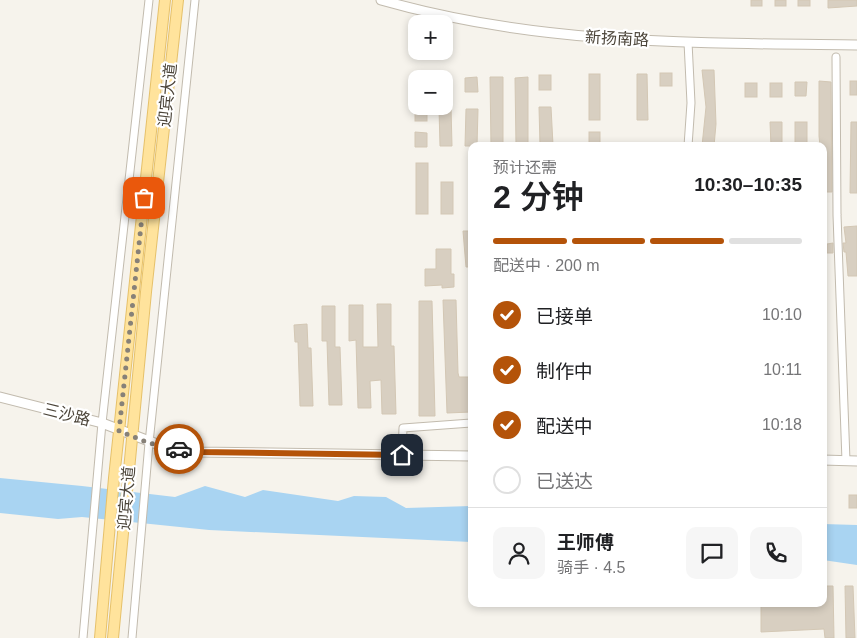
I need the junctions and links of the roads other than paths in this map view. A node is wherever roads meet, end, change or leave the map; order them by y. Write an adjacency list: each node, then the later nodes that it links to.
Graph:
1 (149, 0): 13 (street)
2 (165, 0): 10 (main road, 迎宾大道)
3 (178, 0): 11 (main road, 迎宾大道)
4 (194, 0): 17 (street)
5 (381, 0): 6 (street, 新扬南路)
6 (688, 42): 7 (street, 新扬南路); 9 (street)
7 (857, 45)
8 (836, 57): 22 (street)
9 (688, 142)
10 (133, 291): 11 (main road); 15 (main road, 迎宾大道)
11 (146, 292): 16 (main road, 迎宾大道)
12 (0, 397): 13 (street, 三沙路)
13 (102, 423): 15 (street, 三沙路); 23 (street)
14 (468, 423): 18 (street)
15 (119, 431): 16 (street, 三沙路); 24 (main road, 迎宾大道)
16 (132, 436): 17 (street, 三沙路); 25 (main road, 迎宾大道)
17 (149, 443): 18 (street, 三沙路); 26 (street)
18 (402, 455): 19 (street, 三沙路)
19 (468, 456)
20 (827, 460): 22 (street)
21 (857, 460): 22 (street)
22 (846, 461)
23 (83, 638)
24 (100, 638)
25 (113, 638)
26 (132, 638)

